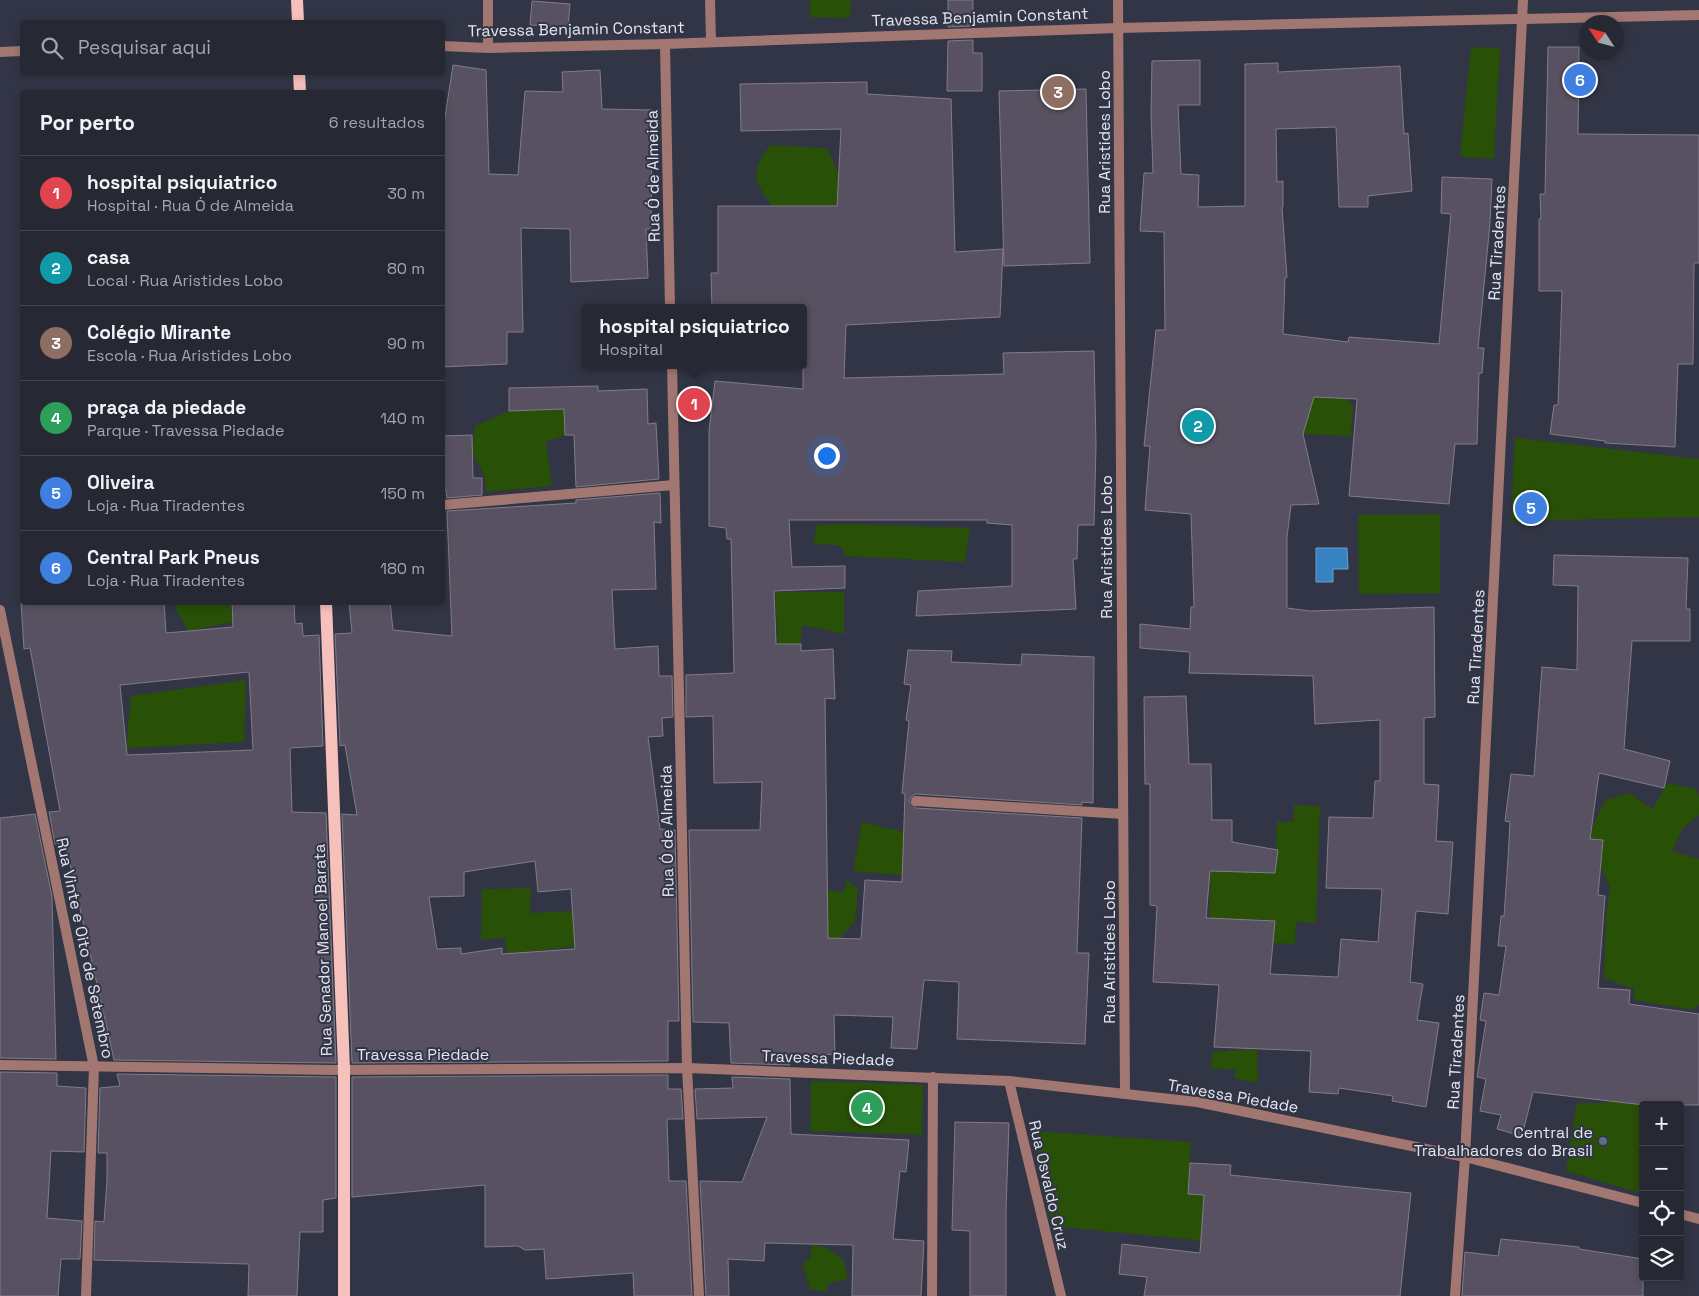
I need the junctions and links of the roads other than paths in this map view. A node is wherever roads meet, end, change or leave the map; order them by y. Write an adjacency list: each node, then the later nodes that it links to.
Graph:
1 (298, 0): 8 (main road)
2 (488, 0): 13 (street)
3 (710, 0): 10 (street)
4 (1118, 0): 9 (street, Rua Aristides Lobo)
5 (1523, 0): 7 (street, Rua Tiradentes)
6 (1699, 15): 7 (street, Travessa Benjamin Constant)
7 (1523, 19): 9 (street, Travessa Benjamin Constant); 33 (street, Rua Tiradentes)
8 (298, 20)
9 (1118, 28): 10 (street, Travessa Benjamin Constant); 25 (street, Rua Aristides Lobo)
10 (711, 41): 11 (street, Travessa Benjamin Constant)
11 (666, 44): 13 (street, Travessa Benjamin Constant); 18 (street, Rua Ó de Almeida)
12 (445, 46): 13 (street, Travessa Benjamin Constant)
13 (488, 48)
14 (20, 51): 15 (street)
15 (0, 52)
16 (299, 75): 17 (main road)
17 (300, 90)
18 (670, 304)
19 (672, 369): 20 (street, Rua Ó de Almeida)
20 (674, 485): 21 (street); 28 (street, Rua Ó de Almeida)
21 (445, 505)
22 (326, 605): 29 (main road, Rua Senador Manoel Barata)
23 (0, 610): 27 (street, Rua Vinte e Oito de Setembro)
24 (916, 800): 25 (street)
25 (1123, 814): 32 (street, Rua Aristides Lobo)
26 (0, 1065): 27 (street, Travessa Piedade)
27 (94, 1067): 29 (street, Travessa Piedade); 37 (street, Rua Vinte e Oito de Setembro)
28 (687, 1068): 29 (street, Travessa Piedade); 30 (street, Travessa Piedade); 39 (street, Rua Ó de Almeida)
29 (344, 1069): 38 (main road, Rua Senador Manoel Barata)
30 (933, 1077): 31 (street, Travessa Piedade); 40 (street)
31 (1009, 1080): 32 (street, Travessa Piedade); 41 (street, Rua Osvaldo Cruz)
32 (1125, 1094): 33 (street, Travessa Piedade)
33 (1465, 1157): 34 (street, Travessa Piedade); 42 (street, Rua Tiradentes)
34 (1639, 1202)
35 (1684, 1215): 36 (street)
36 (1699, 1219)
37 (86, 1296)
38 (344, 1296)
39 (699, 1296)
40 (932, 1296)
41 (1061, 1296)
42 (1455, 1296)

